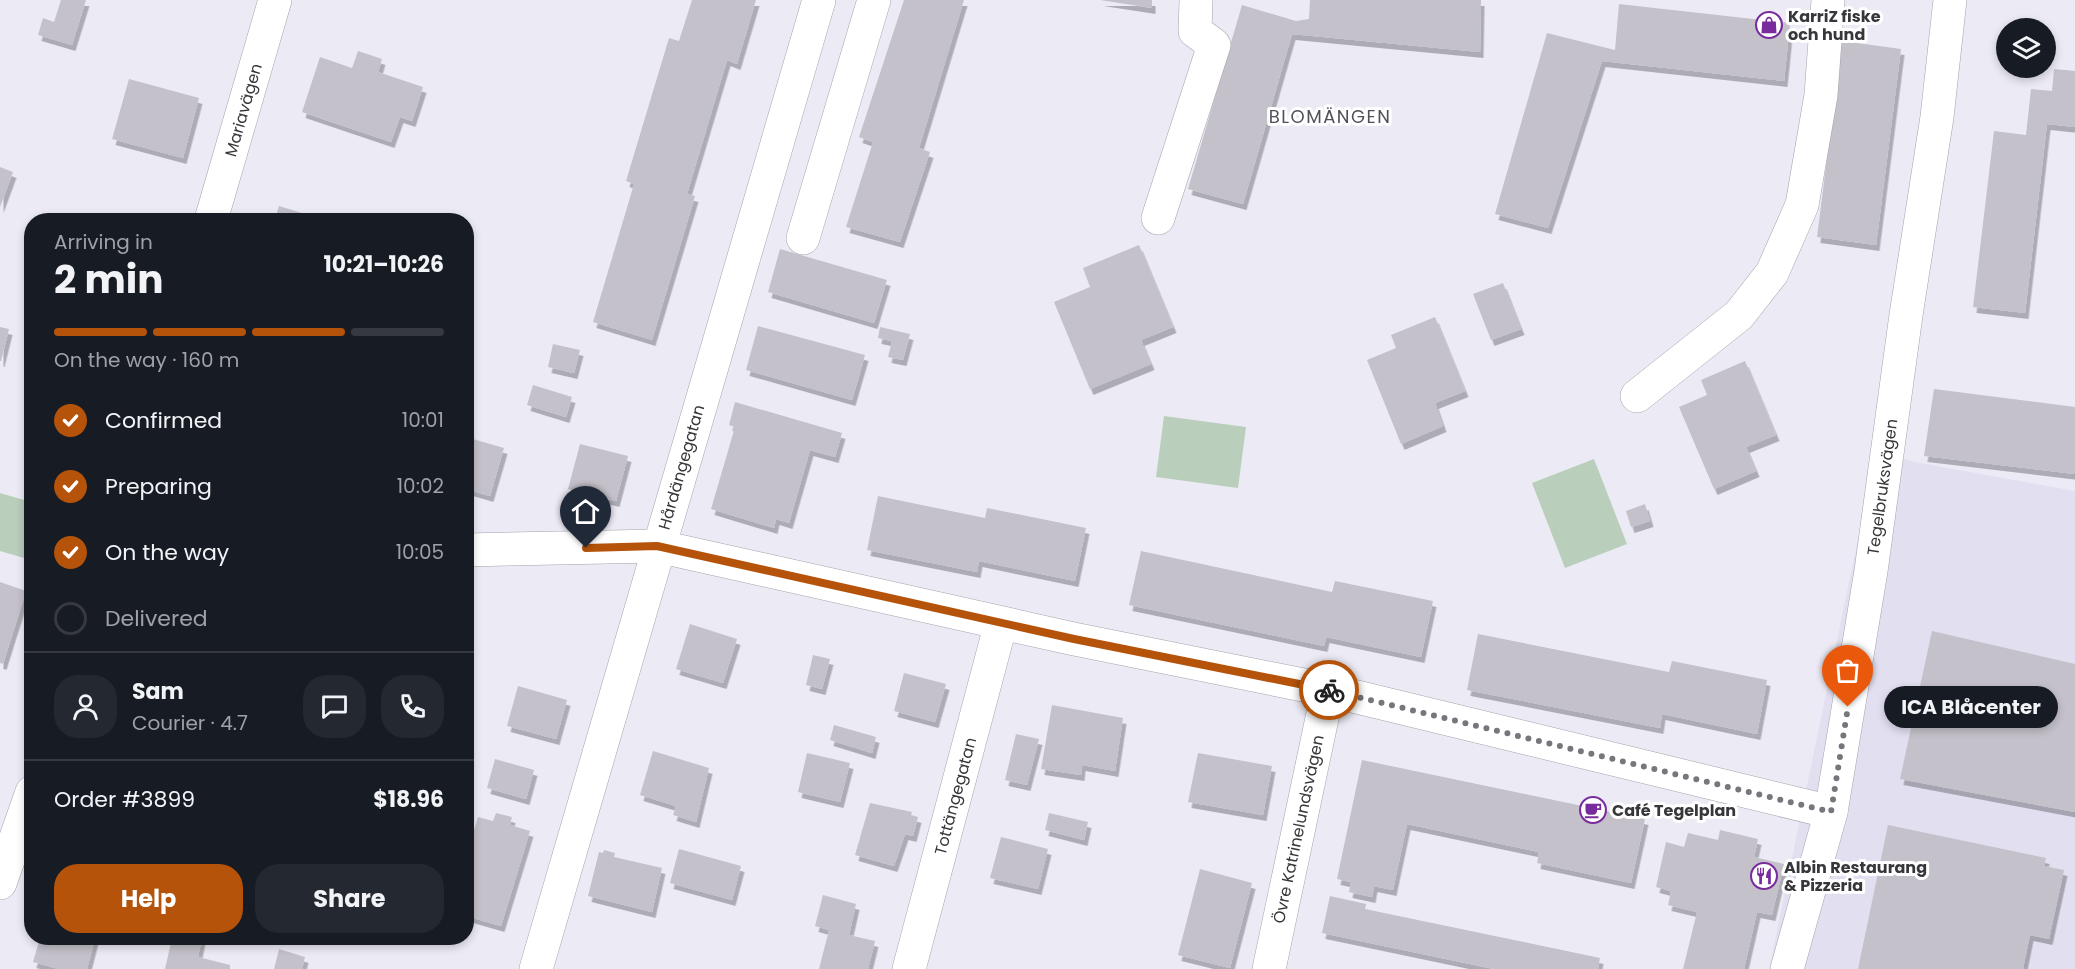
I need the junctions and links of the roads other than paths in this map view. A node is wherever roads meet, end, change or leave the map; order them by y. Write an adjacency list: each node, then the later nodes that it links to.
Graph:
1 (275, 0): 7 (street, Mariavägen)
2 (819, 0): 11 (street, Hårdängegatan)
3 (874, 0): 9 (street)
4 (1196, 0): 8 (street)
5 (1828, 0): 10 (street)
6 (1950, 0): 15 (street, Tegelbruksvägen)
7 (213, 213)
8 (1158, 218)
9 (802, 238)
10 (1637, 396)
11 (657, 546): 12 (street); 13 (street); 18 (street, Hårdängegatan)
12 (474, 550)
13 (1001, 623): 14 (street); 19 (street, Tottängegatan)
14 (1328, 690): 15 (street); 20 (street, Övre Katrinelundsvägen)
15 (1831, 812): 21 (street, Tegelbruksvägen)
16 (24, 815): 17 (street)
17 (0, 883)
18 (536, 969)
19 (909, 969)
20 (1269, 969)
21 (1787, 969)

